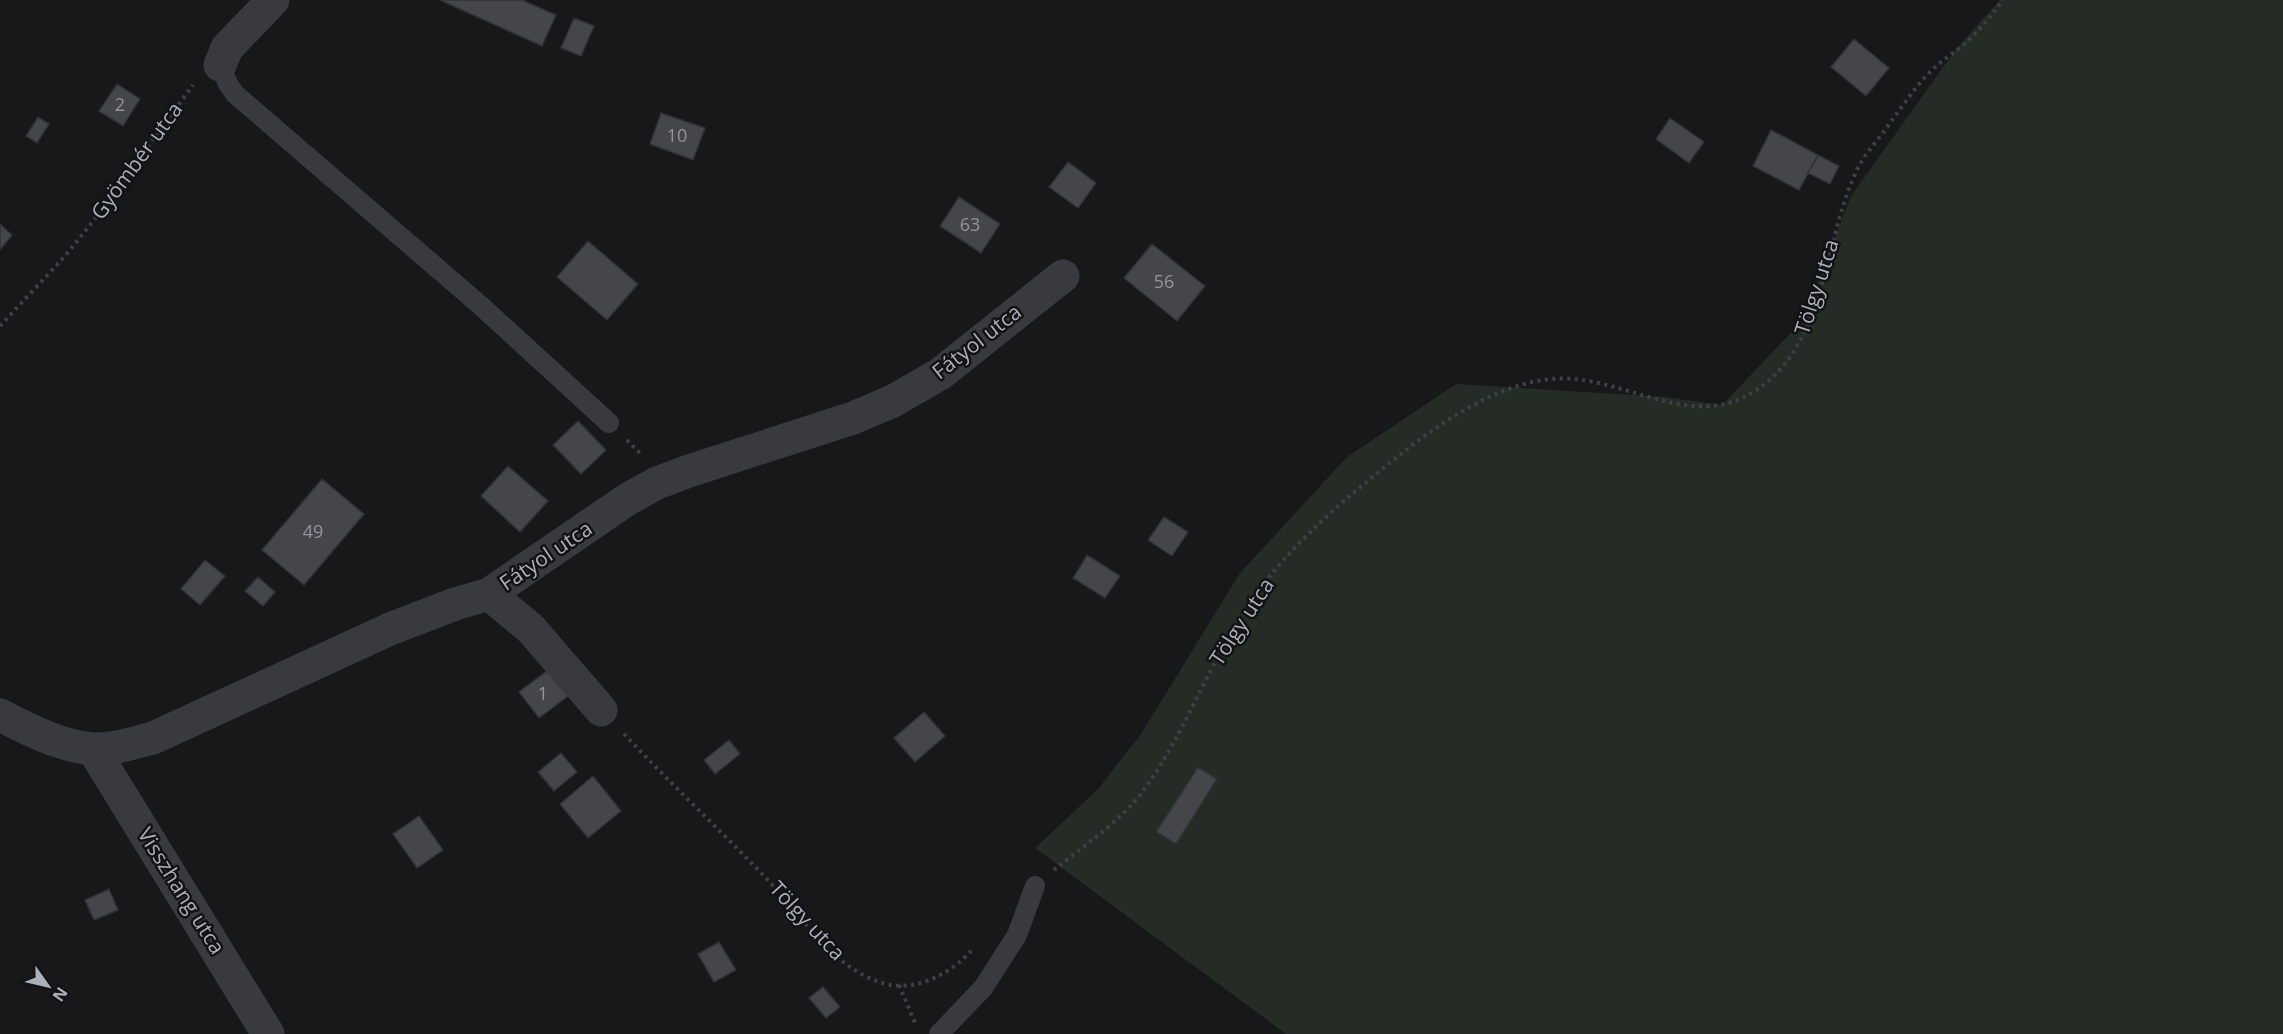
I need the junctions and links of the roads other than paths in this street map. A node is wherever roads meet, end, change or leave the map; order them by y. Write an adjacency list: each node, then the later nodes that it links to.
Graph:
1 (273, 0): 2 (street)
2 (220, 65): 4 (lane)
3 (1063, 276): 5 (street, Fátyol utca)
4 (609, 423)
5 (489, 594): 6 (street); 8 (street, Fátyol utca)
6 (601, 710)
7 (0, 715): 8 (street, Fátyol utca)
8 (93, 749): 10 (street, Visszhang utca)
9 (1035, 886): 11 (lane)
10 (268, 1034)
11 (939, 1034)

